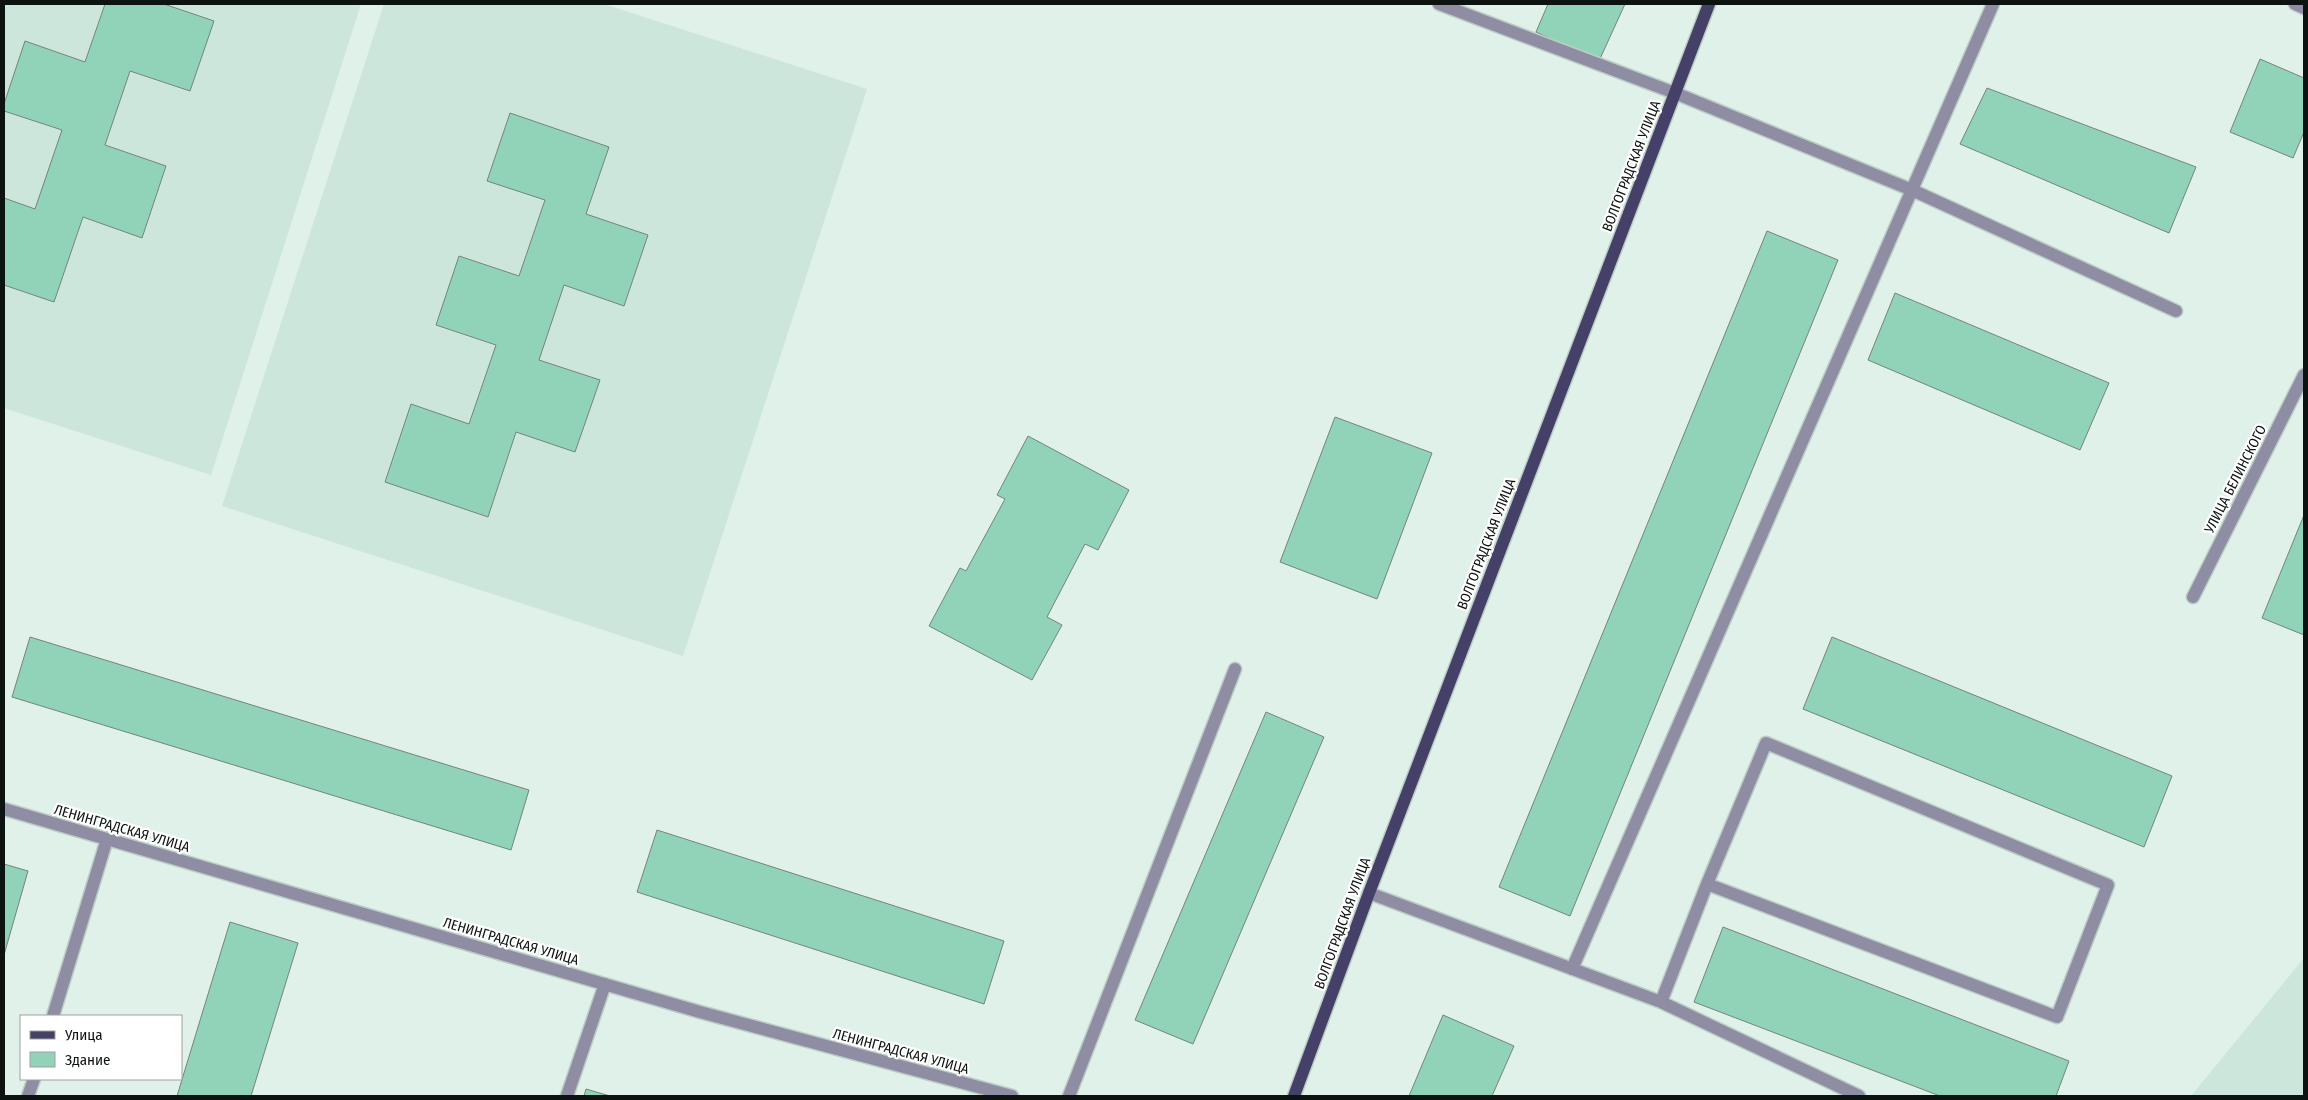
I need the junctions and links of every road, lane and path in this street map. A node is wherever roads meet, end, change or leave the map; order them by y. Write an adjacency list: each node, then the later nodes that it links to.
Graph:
1 (1439, 4): 6 (street)
2 (1709, 4): 6 (main road, ВОЛГОГРАДСКАЯ УЛИЦА)
3 (1994, 4): 7 (street)
4 (2295, 4): 5 (street)
5 (2304, 8)
6 (1675, 93): 7 (street); 15 (main road, ВОЛГОГРАДСКАЯ УЛИЦА)
7 (1912, 190): 8 (street); 16 (street)
8 (2176, 311)
9 (2304, 375): 10 (street, УЛИЦА БЕЛИНСКОГО)
10 (2193, 597)
11 (1235, 669): 24 (street)
12 (4, 809): 13 (street, ЛЕНИНГРАДСКАЯ УЛИЦА)
13 (107, 839): 17 (street, ЛЕНИНГРАДСКАЯ УЛИЦА); 19 (street)
14 (1707, 884): 14 (street); 18 (street)
15 (1368, 893): 16 (street); 25 (main road, ВОЛГОГРАДСКАЯ УЛИЦА)
16 (1572, 969): 18 (street)
17 (605, 984): 22 (street); 23 (street, ЛЕНИНГРАДСКАЯ УЛИЦА)
18 (1661, 1002): 26 (street)
19 (53, 1015)
20 (34, 1080): 21 (street)
21 (28, 1096)
22 (567, 1096)
23 (1012, 1096)
24 (1069, 1096)
25 (1294, 1096)
26 (1859, 1096)

